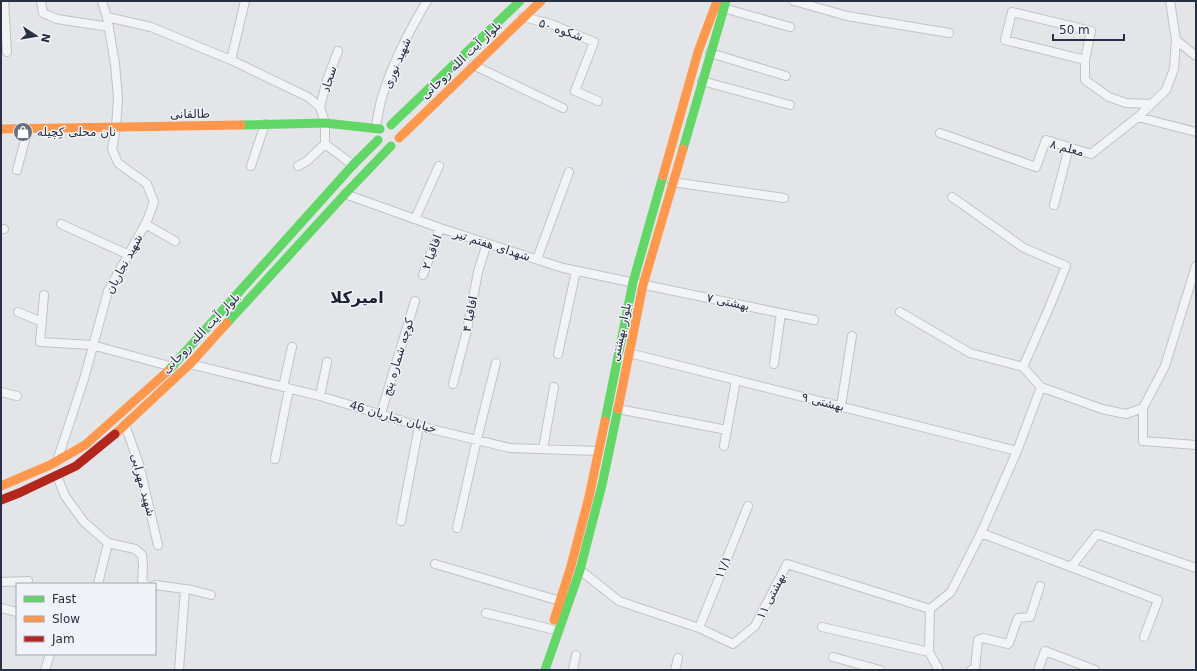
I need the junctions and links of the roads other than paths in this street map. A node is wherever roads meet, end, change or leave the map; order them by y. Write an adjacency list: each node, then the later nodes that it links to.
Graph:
1 (4, 1): 19 (street)
2 (42, 1): 15 (street)
3 (102, 1): 12 (street, شهید نجاریان)
4 (245, 1): 22 (street)
5 (427, 1): 37 (street, شهید نوری)
6 (520, 1): 35 (main road, بلوار آیت الله روحانی)
7 (541, 1): 13 (main road, بلوار آیت الله روحانی)
8 (717, 1): 44 (main road, بلوار بهشتی)
9 (794, 1): 16 (street)
10 (1170, 1): 17 (street, معلم ۸)
11 (725, 5): 14 (street); 20 (main road, بلوار بهشتی)
12 (107, 17): 15 (street, شهید نجاریان); 22 (street)
13 (523, 17): 24 (main road, بلوار آیت الله روحانی); 27 (street, شکوه ۵۰)
14 (790, 27)
15 (109, 28): 36 (street, شهید نجاریان)
16 (949, 33)
17 (1176, 40): 21 (street); 29 (street, معلم ۸)
18 (338, 51): 30 (street, سجاد)
19 (7, 52)
20 (710, 53): 25 (street); 26 (main road, بلوار بهشتی)
21 (1196, 56)
22 (231, 60): 30 (street)
23 (1085, 60): 23 (street); 29 (street)
24 (473, 65): 31 (street); 42 (main road, بلوار آیت الله روحانی)
25 (786, 76)
26 (702, 81): 28 (street); 45 (main road, بلوار بهشتی)
27 (598, 101)
28 (790, 104)
29 (1151, 104): 32 (street, معلم ۸)
30 (320, 107): 33 (street)
31 (563, 108)
32 (1138, 117): 40 (street); 48 (street, معلم ۸)
33 (325, 123): 34 (main road, طالقانی); 37 (main road, طالقانی); 46 (street)
34 (265, 124): 36 (main road, طالقانی); 50 (street)
35 (391, 125): 37 (main road); 42 (main road)
36 (116, 128): 39 (main road, طالقانی); 62 (street, شهید نجاریان)
37 (378, 128): 43 (main road)
38 (1, 129): 39 (main road, طالقانی)
39 (28, 129): 53 (street)
40 (1196, 132)
41 (940, 133): 48 (street, معلم ۸)
42 (399, 138): 47 (main road)
43 (378, 140): 47 (main road); 49 (main road, بلوار آیت الله روحانی)
44 (674, 141): 45 (main road); 71 (main road, بلوار بهشتی)
45 (683, 143): 55 (main road, بلوار بهشتی)
46 (325, 144): 49 (street); 51 (street)
47 (391, 146): 56 (main road, بلوار آیت الله روحانی)
48 (1069, 148): 59 (street)
49 (353, 165): 89 (main road, بلوار آیت الله روحانی)
50 (251, 166)
51 (298, 166)
52 (439, 166): 60 (street)
53 (18, 170)
54 (569, 172): 67 (street)
55 (672, 182): 58 (street); 72 (main road, بلوار بهشتی)
56 (345, 194): 60 (street, شهدای هفتم تیر); 87 (main road, بلوار آیت الله روحانی)
57 (952, 197): 90 (street)
58 (784, 198)
59 (1054, 205)
60 (415, 219): 63 (street, شهدای هفتم تیر)
61 (61, 224): 66 (street)
62 (146, 224): 64 (street); 66 (street, شهید نجاریان)
63 (440, 228): 65 (street, شهدای هفتم تیر); 70 (street, اقاقیا ۲)
64 (175, 241)
65 (487, 243): 67 (street, شهدای هفتم تیر); 92 (street, اقاقیا ۴)
66 (128, 255): 81 (street, شهید نجاریان)
67 (537, 259): 69 (street, شهدای هفتم تیر)
68 (1196, 266): 100 (street)
69 (576, 271): 71 (street, شهدای هفتم تیر); 84 (street)
70 (423, 275)
71 (633, 282): 72 (street, شهدای هفتم تیر); 110 (main road, بلوار بهشتی)
72 (643, 285): 77 (street, بهشتی ۷); 83 (main road, بلوار بهشتی)
73 (44, 295): 79 (street)
74 (415, 301): 102 (street, کوچه شماره پنج)
75 (18, 312): 79 (street)
76 (900, 312): 90 (street)
77 (781, 313): 78 (street, بهشتی ۷); 88 (street)
78 (814, 320)
79 (42, 322): 81 (street)
80 (852, 336): 99 (street)
81 (92, 345): 89 (street); 114 (street, شهید نجاریان)
82 (292, 347): 95 (street)
83 (628, 353): 91 (street, بهشتی ۹); 101 (main road, بلوار بهشتی)
84 (558, 354)
85 (327, 362): 98 (street)
86 (496, 363): 106 (street)
87 (190, 364): 95 (street, خیابان نجاریان 46); 103 (main road, بلوار آیت الله روحانی)
88 (774, 364)
89 (173, 367): 114 (main road, بلوار آیت الله روحانی)
90 (1023, 367): 94 (street)
91 (736, 380): 99 (street, بهشتی ۹); 105 (street)
92 (454, 384)
93 (554, 387): 109 (street)
94 (1041, 387): 100 (street); 111 (street)
95 (286, 388): 98 (street, خیابان نجاریان 46); 113 (street)
96 (1, 392): 97 (street)
97 (17, 396)
98 (320, 396): 102 (street, خیابان نجاریان 46)
99 (841, 406): 111 (street, بهشتی ۹)
100 (1143, 408): 107 (street)
101 (618, 409): 105 (street); 112 (main road, بلوار بهشتی)
102 (381, 413): 104 (street, خیابان نجاریان 46)
103 (125, 425): 115 (main road, بلوار آیت الله روحانی); 123 (street, شهید مهرابی)
104 (419, 426): 106 (street, خیابان نجاریان 46); 119 (street)
105 (727, 430): 108 (street)
106 (477, 439): 109 (street, خیابان نجاریان 46); 120 (street)
107 (1196, 445)
108 (724, 446)
109 (543, 449): 110 (street, خیابان نجاریان 46)
110 (598, 451): 112 (main road); 136 (main road, بلوار بهشتی)
111 (1017, 451): 121 (street)
112 (608, 453): 127 (main road, بلوار بهشتی)
113 (275, 459)
114 (57, 461): 116 (main road, بلوار آیت الله روحانی)
115 (57, 476): 117 (main road, بلوار آیت الله روحانی); 122 (street)
116 (1, 486)
117 (1, 500)
118 (748, 506): 143 (street, ۱۱/۱)
119 (401, 521)
120 (457, 528)
121 (981, 533): 125 (street); 138 (street)
122 (108, 543): 130 (street); 131 (street)
123 (158, 545)
124 (435, 564): 136 (street)
125 (1071, 567): 126 (street); 144 (street)
126 (1196, 568)
127 (580, 570): 143 (street, بهشتی ۱۱); 153 (main road, بلوار بهشتی)
128 (28, 581): 129 (street)
129 (1, 582)
130 (98, 583)
131 (142, 583)
132 (156, 585): 134 (street)
133 (1040, 586): 158 (street)
134 (185, 589): 135 (street); 151 (street)
135 (211, 595)
136 (560, 601): 142 (main road, بلوار بهشتی)
137 (1, 608): 139 (street)
138 (930, 609): 143 (street, بهشتی ۱۱); 145 (street)
139 (16, 612)
140 (486, 613): 142 (street)
141 (822, 626): 145 (street)
142 (551, 628): 152 (main road, بلوار بهشتی)
143 (699, 628)
144 (1144, 637)
145 (929, 652): 157 (street)
146 (50, 655): 150 (street)
147 (576, 655): 154 (street)
148 (833, 657): 156 (street)
149 (678, 658): 155 (street)
150 (45, 670)
151 (179, 670)
152 (537, 670)
153 (545, 670)
154 (573, 670)
155 (675, 670)
156 (880, 670)
157 (939, 670)
158 (971, 670)
159 (1038, 670): 160 (street)
160 (1095, 670)

